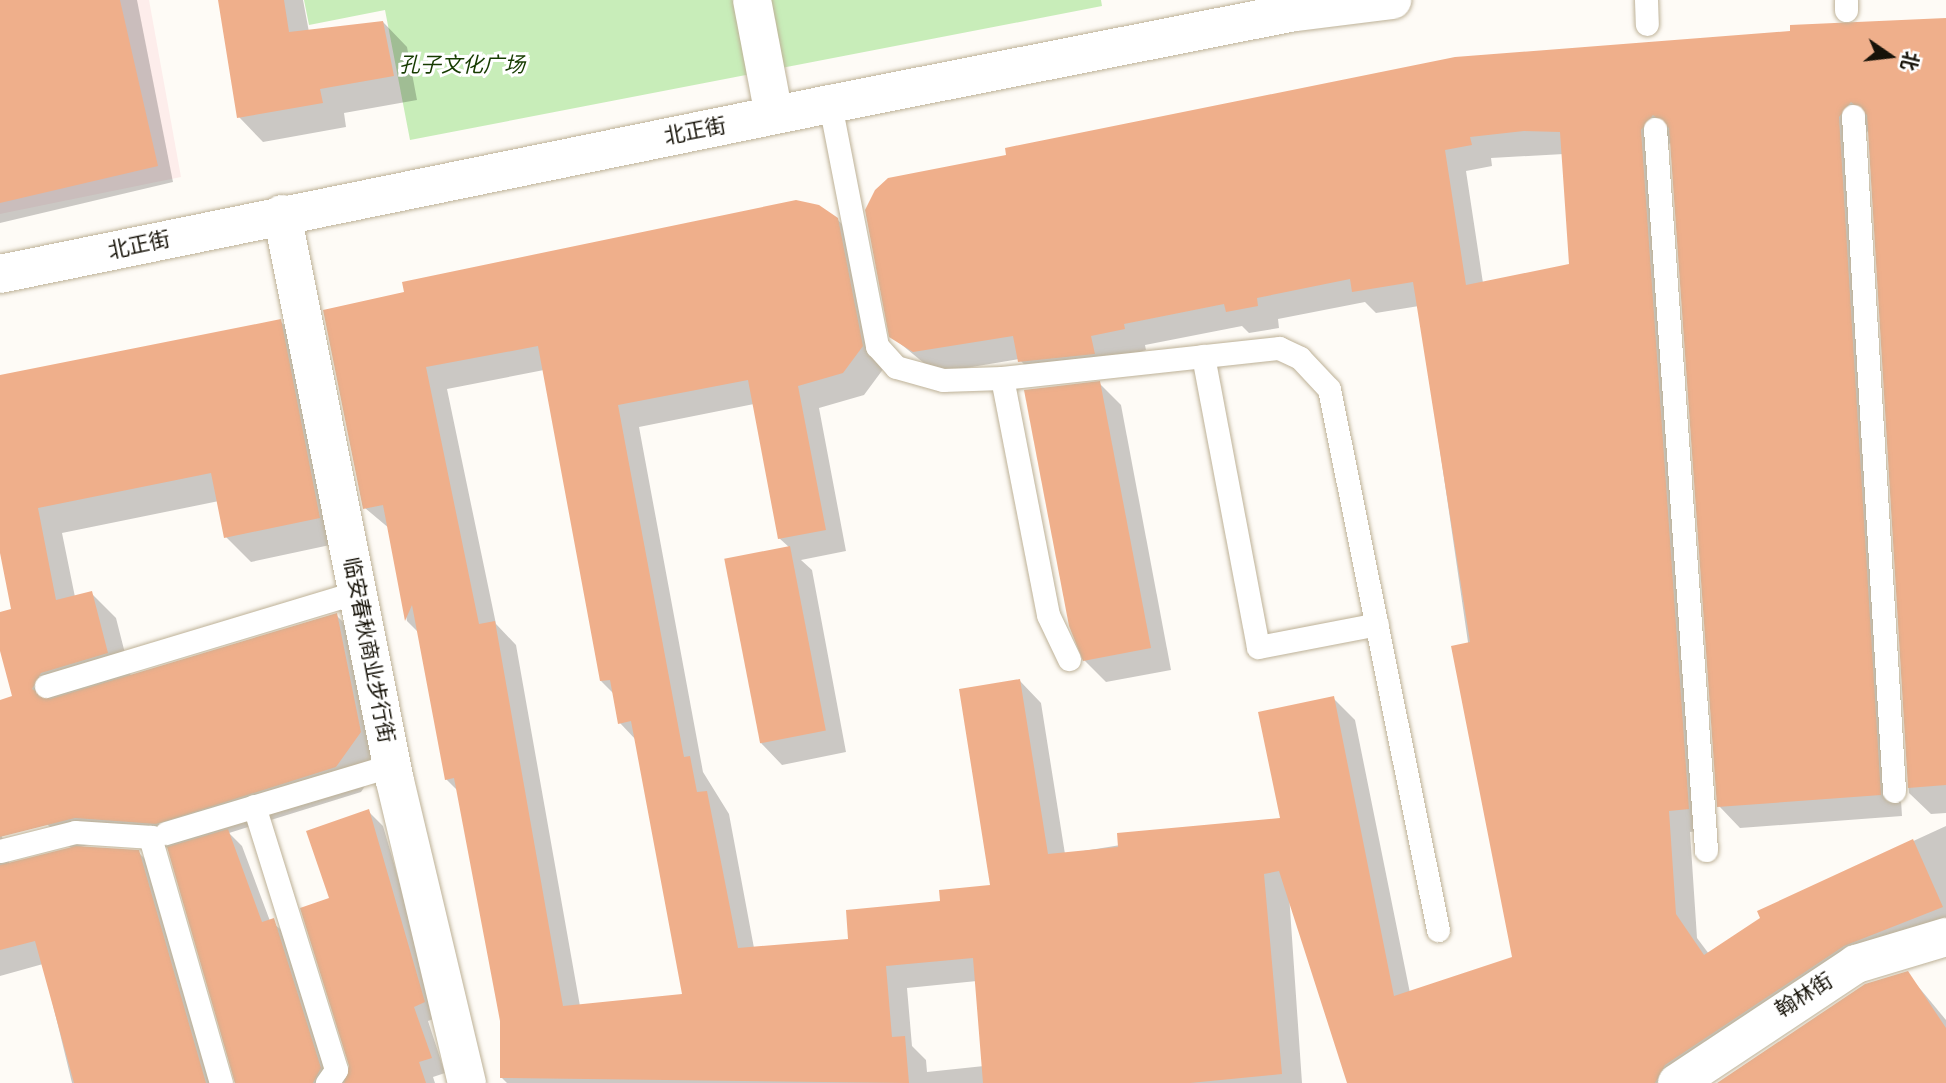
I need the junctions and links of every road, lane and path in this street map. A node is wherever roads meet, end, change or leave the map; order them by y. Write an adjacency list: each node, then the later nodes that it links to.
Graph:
1 (752, 0): 7 (street)
2 (1392, 0): 4 (street, 北正街)
3 (1646, 0): 5 (lane)
4 (1307, 6): 6 (street, 北正街)
5 (1647, 24)
6 (830, 104): 7 (street, 北正街); 13 (lane)
7 (774, 115): 10 (street, 北正街)
8 (1853, 116): 19 (lane)
9 (1655, 129): 22 (lane)
10 (282, 214): 11 (street, 北正街); 14 (street, 临安春秋商业步行街)
11 (0, 274)
12 (1203, 356): 13 (lane); 15 (lane); 15 (lane)
13 (1002, 378): 16 (lane)
14 (358, 592): 17 (lane); 18 (street, 临安春秋商业步行街)
15 (1377, 624): 24 (lane)
16 (1069, 660)
17 (46, 686)
18 (392, 765): 20 (lane); 28 (street, 临安春秋商业步行街)
19 (1894, 790)
20 (254, 806): 21 (lane); 27 (lane)
21 (156, 836): 23 (lane); 26 (lane)
22 (1706, 850)
23 (0, 851)
24 (1438, 930)
25 (1946, 937): 29 (street, 翰林街)
26 (221, 1083)
27 (327, 1083)
28 (467, 1083)
29 (1677, 1083)

